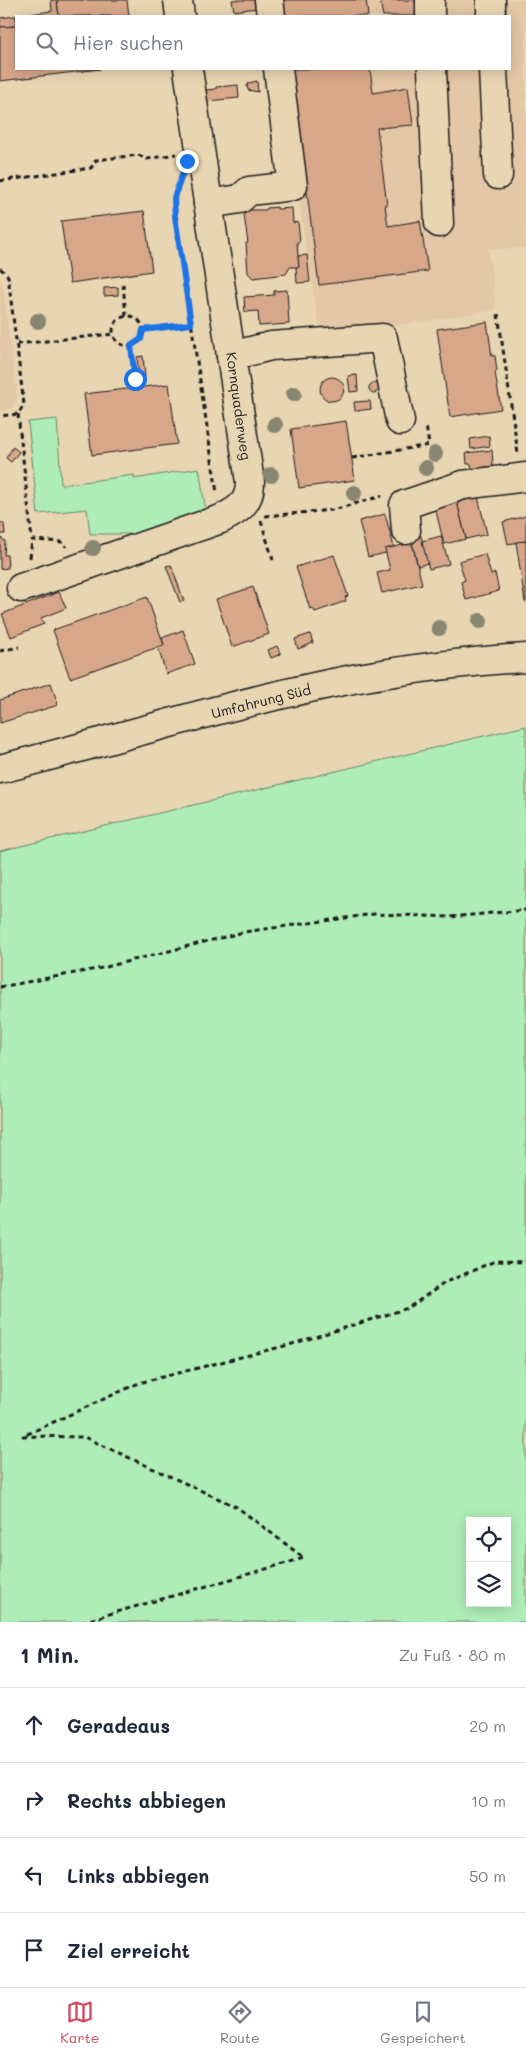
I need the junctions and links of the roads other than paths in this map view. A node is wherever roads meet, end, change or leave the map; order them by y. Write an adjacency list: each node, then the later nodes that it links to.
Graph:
1 (178, 0): 5 (street)
2 (269, 0): 6 (street)
3 (430, 0): 7 (street)
4 (491, 0): 8 (street)
5 (180, 15)
6 (271, 15)
7 (430, 15)
8 (491, 15)
9 (188, 70): 14 (street, Kornquaderweg)
10 (278, 70): 14 (street)
11 (432, 70): 15 (street)
12 (493, 70): 13 (street)
13 (498, 175)
14 (208, 204): 16 (street, Kornquaderweg)
15 (439, 223)
16 (231, 356): 17 (street); 20 (street, Kornquaderweg)
17 (400, 421)
18 (526, 477): 19 (street)
19 (406, 530)
20 (21, 588)
21 (526, 658): 22 (street, Umfahrung Süd)
22 (0, 769)

